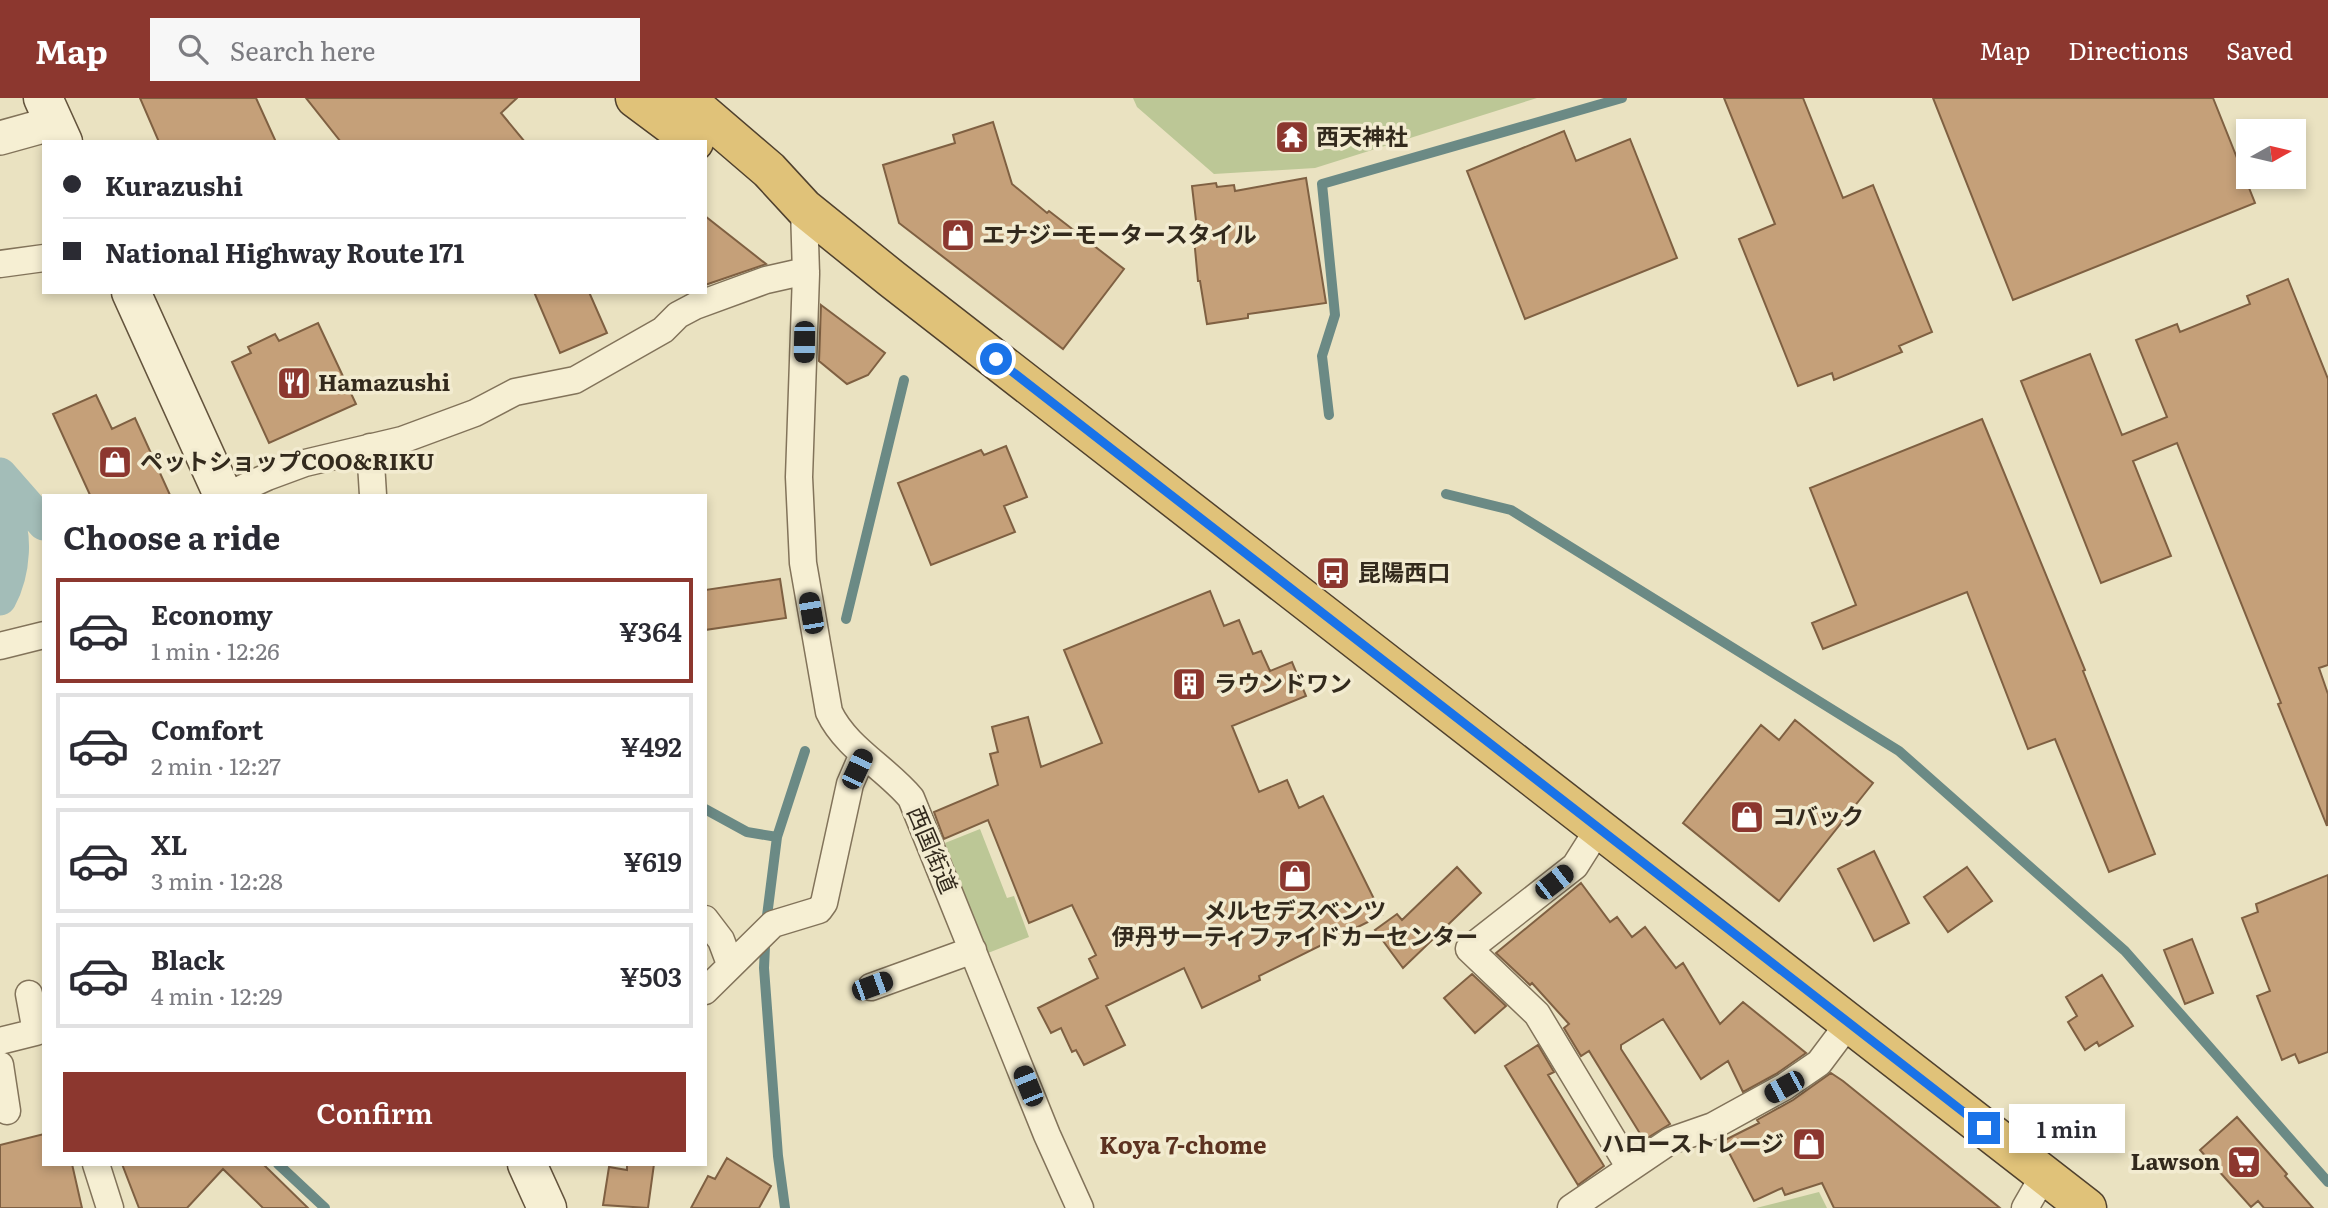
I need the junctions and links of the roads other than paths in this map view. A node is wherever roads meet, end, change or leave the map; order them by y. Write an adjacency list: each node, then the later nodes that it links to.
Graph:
1 (635, 98): 5 (highway)
2 (685, 98): 7 (highway)
3 (54, 121): 4 (street)
4 (0, 138)
5 (691, 140)
6 (707, 151): 7 (highway)
7 (804, 208): 10 (street, 西国街道); 19 (highway)
8 (42, 258): 9 (street)
9 (0, 264)
10 (806, 271): 12 (street); 18 (street, 西国街道)
11 (132, 294): 13 (main road)
12 (370, 447): 14 (street); 15 (street)
13 (226, 494)
14 (228, 494)
15 (373, 494)
16 (42, 636): 17 (street)
17 (0, 646)
18 (863, 754): 21 (street, 西国街道); 22 (street)
19 (1600, 828): 26 (highway); 32 (street)
20 (707, 922): 22 (street)
21 (974, 950): 23 (street); 36 (street, 西国街道)
22 (730, 964): 24 (street)
23 (872, 986)
24 (707, 989)
25 (29, 994): 27 (street)
26 (1849, 1023): 32 (street); 33 (highway)
27 (0, 1041)
28 (0, 1065): 29 (street)
29 (7, 1111)
30 (97, 1166): 34 (street)
31 (528, 1166): 35 (main road)
32 (1630, 1168): 37 (street)
33 (2044, 1175): 38 (street); 39 (highway)
34 (110, 1208)
35 (547, 1208)
36 (1080, 1208)
37 (1571, 1208)
38 (2025, 1208)
39 (2087, 1208)

